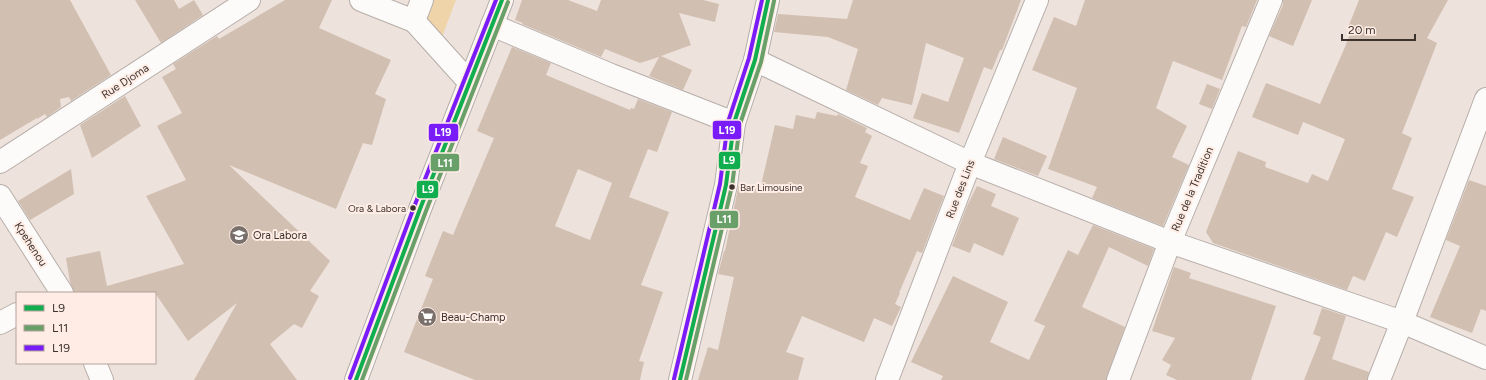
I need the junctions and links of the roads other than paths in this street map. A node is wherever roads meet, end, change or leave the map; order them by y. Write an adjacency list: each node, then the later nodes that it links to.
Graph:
1 (249, 0): 14 (street, Rue Djoma)
2 (361, 0): 8 (street)
3 (422, 0): 8 (street)
4 (502, 0): 9 (street)
5 (768, 0): 10 (street)
6 (1037, 0): 15 (street, Rue des Lins)
7 (1271, 0): 17 (street, Rue de la Tradition)
8 (414, 21): 11 (street)
9 (492, 25): 11 (street); 13 (street)
10 (755, 60): 13 (street); 15 (street)
11 (470, 82): 25 (street)
12 (1486, 100): 20 (street)
13 (734, 124): 26 (street)
14 (0, 162)
15 (970, 164): 17 (street); 27 (street, Rue des Lins)
16 (0, 196): 18 (street, Kpehenou)
17 (1170, 242): 20 (street); 28 (street, Rue de la Tradition)
18 (60, 292)
19 (16, 315): 21 (street)
20 (1402, 322): 22 (street); 29 (street)
21 (0, 323)
22 (1486, 358)
23 (95, 364): 24 (street)
24 (102, 380)
25 (356, 380)
26 (680, 380)
27 (887, 380)
28 (1118, 380)
29 (1379, 380)

